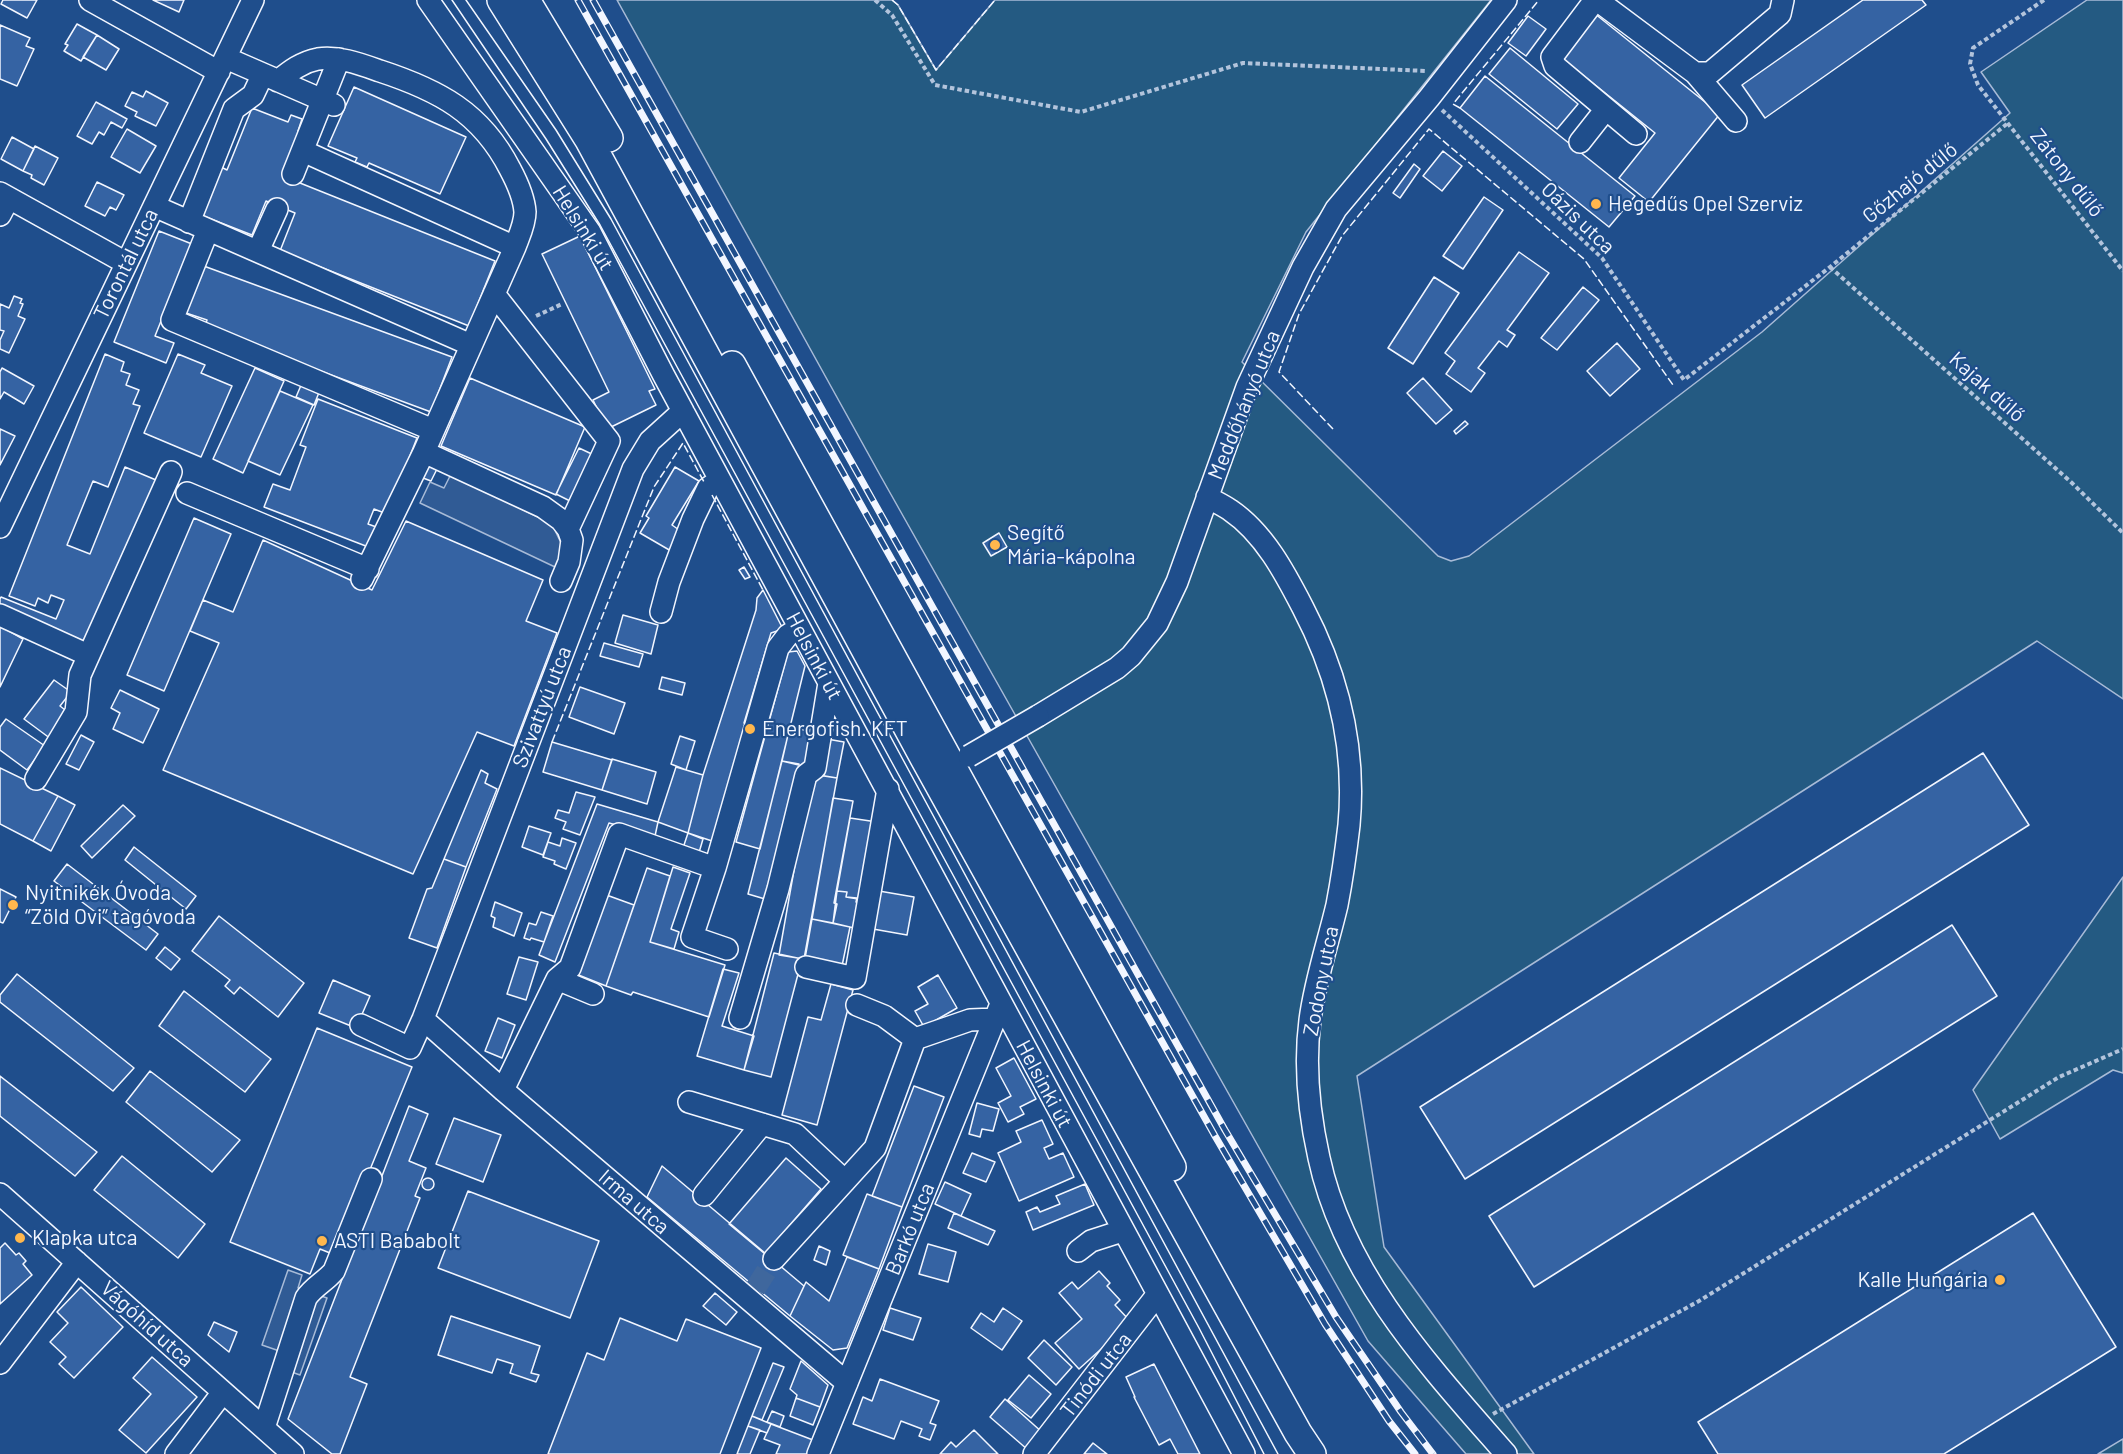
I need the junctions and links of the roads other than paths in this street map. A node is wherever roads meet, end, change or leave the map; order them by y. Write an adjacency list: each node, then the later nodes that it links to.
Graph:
1 (90, 0): 10 (street)
2 (253, 0): 10 (street, Torontál utca)
3 (428, 0): 29 (street, Helsinki út)
4 (501, 0): 44 (main road)
5 (526, 0): 45 (main road)
6 (1506, 0): 35 (street, Meddőhányó utca)
7 (1596, 0): 11 (street); 14 (street)
8 (1783, 0): 11 (street)
9 (339, 59): 12 (street); 13 (street); 24 (street)
10 (222, 65): 12 (street); 21 (street, Torontál utca)
11 (1695, 73): 15 (street)
12 (271, 78): 13 (street); 23 (street)
13 (328, 102): 18 (street)
14 (1606, 109): 16 (street); 17 (street)
15 (1736, 121)
16 (1636, 134)
17 (1580, 142)
18 (303, 151): 19 (street); 24 (street)
19 (293, 174)
20 (3, 202): 26 (street)
21 (154, 206): 23 (street); 26 (street, Torontál utca)
22 (277, 209): 25 (street)
23 (199, 226): 25 (street); 30 (street)
24 (515, 247): 27 (street)
25 (258, 251): 28 (street)
26 (126, 263): 36 (street, Torontál utca)
27 (494, 294): 28 (street); 37 (street)
28 (471, 345): 30 (street)
29 (683, 411): 33 (street, Helsinki út); 56 (street, Szivattyú utca)
30 (433, 430): 31 (street)
31 (424, 452): 34 (street); 37 (street)
32 (171, 471): 42 (street)
33 (720, 480): 39 (street); 41 (street, Helsinki út)
34 (187, 493)
35 (1207, 497): 45 (street, Meddőhányó utca, bridge); 83 (street, Zodony utca)
36 (0, 527)
37 (568, 529): 38 (street)
38 (561, 581)
39 (661, 612)
40 (0, 615): 42 (street)
41 (799, 628): 43 (street, Helsinki út); 49 (street)
42 (88, 655): 46 (street)
43 (829, 683): 47 (street, Helsinki út); 57 (street)
44 (924, 758): 45 (main road); 48 (main road)
45 (961, 761): 48 (main road); 82 (main road)
46 (36, 779)
47 (888, 789): 51 (street); 55 (street, Helsinki út)
48 (944, 795): 81 (main road)
49 (715, 867): 50 (street); 52 (street)
50 (727, 949)
51 (806, 967)
52 (557, 979): 53 (street); 60 (street)
53 (593, 994)
54 (857, 1005): 59 (street)
55 (998, 1011): 59 (street); 67 (street, Helsinki út); 73 (street, Barkó utca)
56 (423, 1018): 58 (street, Szivattyú utca); 60 (street, Irma utca)
57 (740, 1018)
58 (361, 1025)
59 (915, 1039): 64 (street)
60 (503, 1090): 73 (street, Irma utca)
61 (689, 1102): 62 (street)
62 (762, 1124): 64 (street); 66 (street)
63 (371, 1179): 75 (street)
64 (845, 1181): 69 (street)
65 (0, 1194): 70 (street, Vágóhíd utca)
66 (704, 1195)
67 (1122, 1231): 68 (street); 71 (street, Helsinki út)
68 (1078, 1251)
69 (774, 1259)
70 (77, 1262): 72 (street); 74 (street, Vágóhíd utca)
71 (1157, 1295): 79 (street, Tinódi utca); 80 (street, Helsinki út)
72 (0, 1363)
73 (847, 1383): 78 (street, Barkó utca)
74 (223, 1392): 75 (street, Vágóhíd utca); 76 (street)
75 (264, 1428): 77 (street, Vágóhíd utca)
76 (176, 1454)
77 (293, 1454)
78 (819, 1454)
79 (1034, 1454)
80 (1244, 1454)
81 (1312, 1454)
82 (1332, 1454)
83 (1506, 1454)

